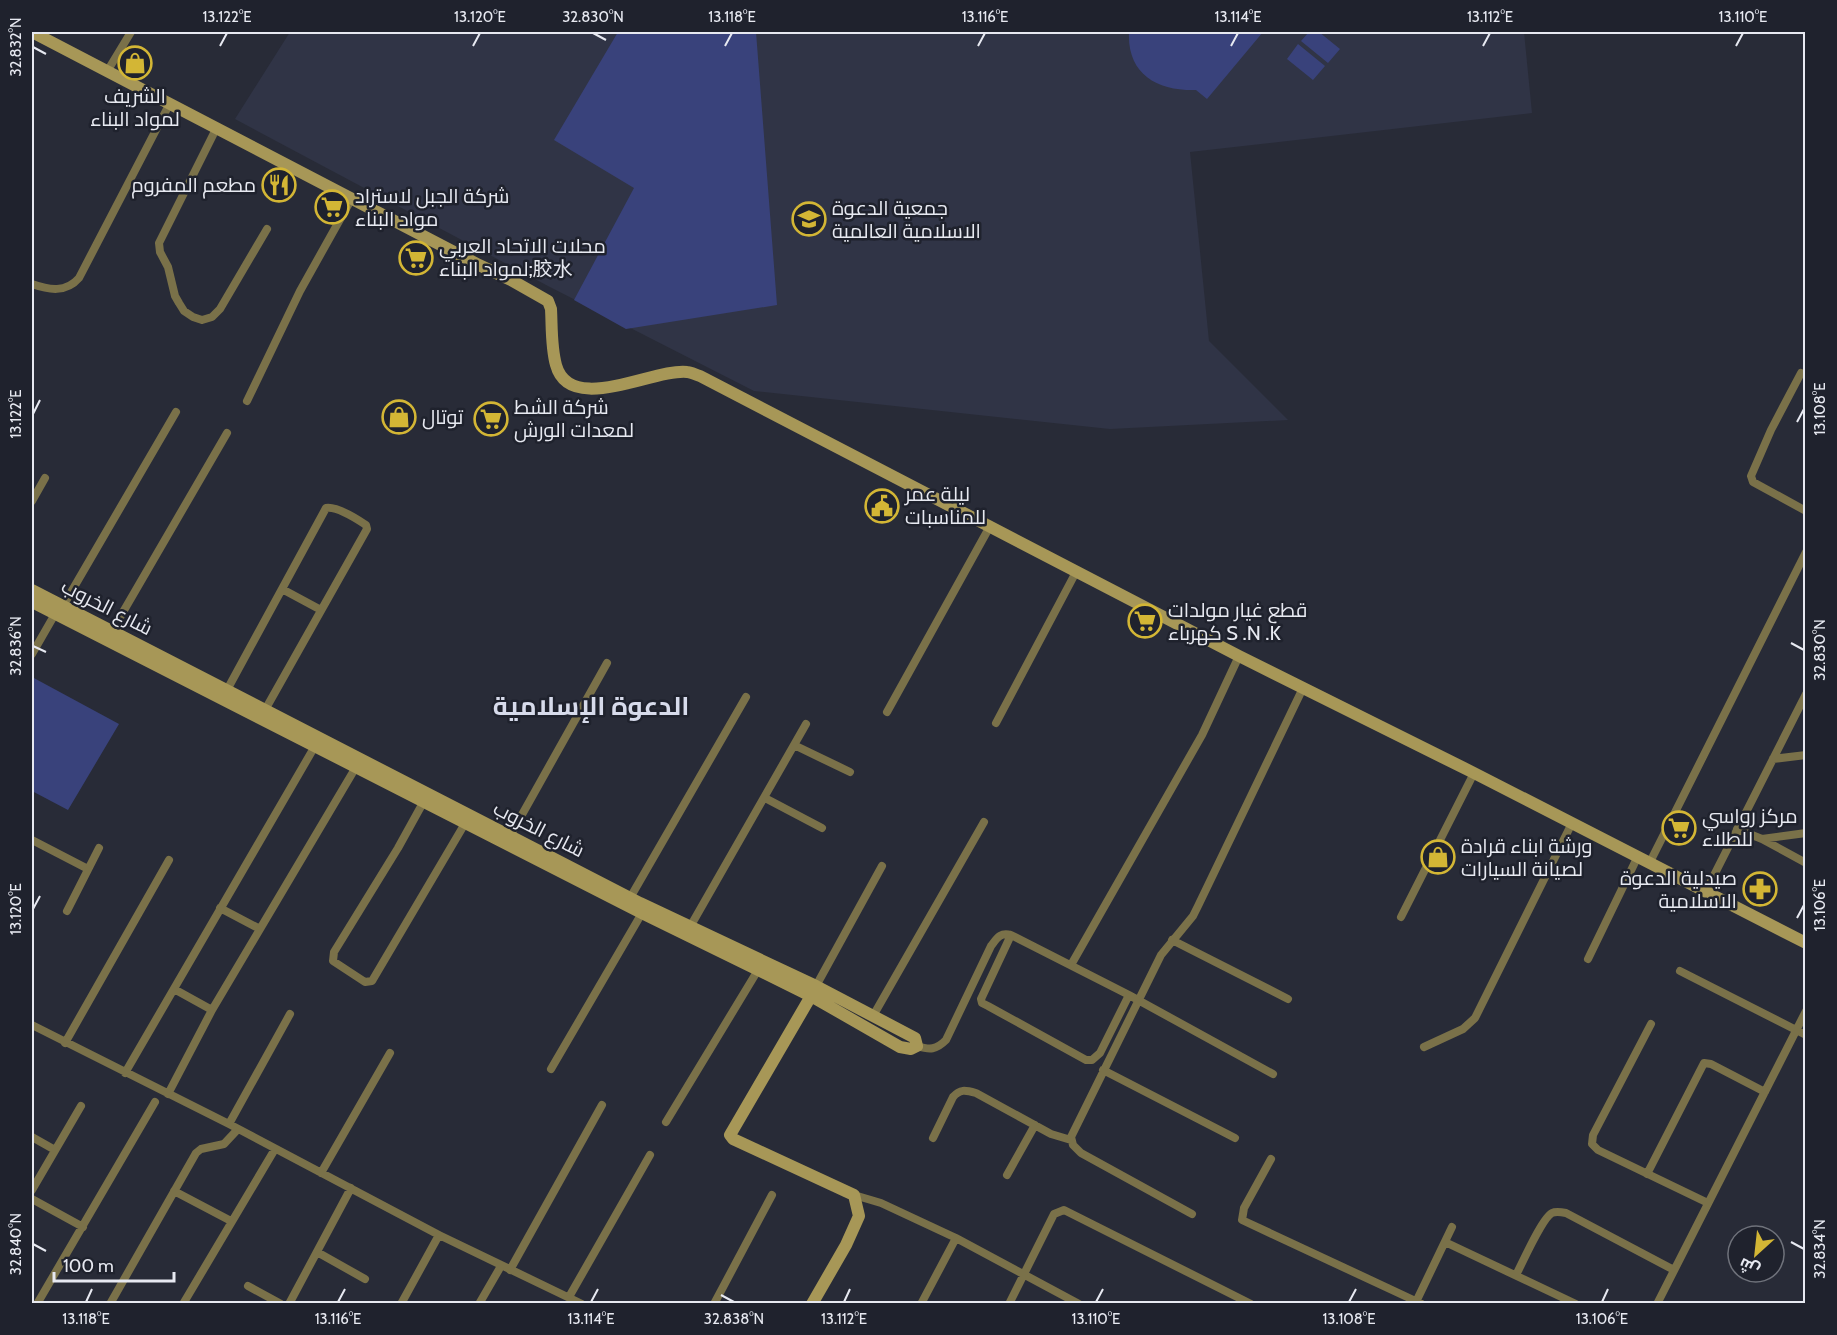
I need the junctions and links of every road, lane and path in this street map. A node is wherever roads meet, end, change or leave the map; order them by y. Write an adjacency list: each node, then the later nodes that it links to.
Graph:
1 (32, 32): 3 (main road)
2 (131, 32): 3 (street)
3 (108, 70): 4 (main road)
4 (170, 103): 5 (main road); 8 (street)
5 (217, 127): 6 (main road); 7 (street)
6 (352, 198): 10 (street); 16 (main road)
7 (267, 229)
8 (32, 284)
9 (1801, 373): 15 (street)
10 (247, 401)
11 (176, 412): 22 (street)
12 (227, 433): 24 (street)
13 (45, 478): 14 (street)
14 (32, 501)
15 (1806, 511)
16 (989, 528): 18 (main road); 33 (street)
17 (1806, 552): 57 (street)
18 (1076, 572): 26 (main road); 34 (street)
19 (282, 588): 23 (street); 23 (street); 29 (street)
20 (32, 590): 22 (main road, شارع الخروب)
21 (32, 602): 22 (main road, شارع الخروب)
22 (59, 610): 24 (main road, شارع الخروب); 25 (street); 37 (main road, شارع الخروب)
23 (321, 610): 32 (street)
24 (112, 631): 29 (main road, شارع الخروب)
25 (32, 654)
26 (1239, 656): 28 (main road); 73 (street)
27 (607, 663): 51 (street)
28 (1303, 688): 42 (main road); 70 (street)
29 (227, 690): 32 (main road, شارع الخروب)
30 (1806, 694): 39 (street)
31 (746, 697): 62 (street)
32 (265, 710): 45 (main road, شارع الخروب)
33 (887, 712)
34 (996, 723)
35 (806, 724): 36 (street)
36 (794, 745): 41 (street); 43 (street)
37 (315, 746): 40 (main road, شارع الخروب); 63 (street)
38 (1806, 755): 39 (street)
39 (1773, 759): 49 (street)
40 (356, 767): 44 (main road, شارع الخروب); 68 (street)
41 (850, 772)
42 (1474, 773): 47 (main road); 66 (street)
43 (765, 798): 48 (street); 67 (street)
44 (424, 801): 45 (main road, شارع الخروب); 45 (street)
45 (467, 819): 51 (main road, شارع الخروب); 65 (main road, شارع الخروب)
46 (984, 822): 84 (street)
47 (1572, 823): 55 (main road); 91 (street)
48 (822, 828)
49 (1737, 829): 52 (street); 61 (street)
50 (1806, 833): 52 (street)
51 (510, 836): 62 (main road, شارع الخروب)
52 (1762, 839): 58 (street)
53 (32, 840): 60 (street)
54 (99, 848): 60 (street)
55 (1638, 856): 57 (main road); 72 (street)
56 (169, 860): 89 (street)
57 (1650, 862): 61 (main road)
58 (1806, 863)
59 (882, 866): 77 (street)
60 (88, 869): 64 (street)
61 (1706, 891): 71 (main road)
62 (630, 898): 67 (main road, شارع الخروب)
63 (220, 908): 68 (street); 76 (street)
64 (67, 910)
65 (642, 913): 74 (main road, شارع الخروب); 93 (street)
66 (1401, 917)
67 (690, 927): 77 (main road, شارع الخروب)
68 (260, 929): 81 (street)
69 (1011, 934): 73 (street); 78 (street); 90 (street)
70 (1172, 940): 79 (street); 80 (street)
71 (1806, 943)
72 (1588, 959)
73 (1071, 965): 78 (street)
74 (758, 970): 77 (main road, شارع الخروب); 102 (street)
75 (1680, 971): 87 (street)
76 (174, 989): 81 (street); 95 (street)
77 (813, 991): 84 (main road, شارع الخروب); 90 (main road, شارع الخروب); 120 (main road)
78 (1129, 995): 80 (street)
79 (1288, 999)
80 (1138, 1000): 94 (street); 96 (street)
81 (212, 1010): 98 (street)
82 (1806, 1011): 87 (street)
83 (290, 1014): 103 (street)
84 (873, 1016): 90 (main road, شارع الخروب)
85 (1651, 1024): 115 (street)
86 (32, 1025): 89 (street)
87 (1796, 1029): 88 (street); 97 (street)
88 (1806, 1035)
89 (65, 1043): 95 (street)
90 (917, 1046)
91 (1424, 1047)
92 (390, 1053): 114 (street)
93 (551, 1069)
94 (1103, 1071): 108 (street); 109 (street)
95 (125, 1073): 98 (street)
96 (1273, 1074)
97 (1765, 1092): 115 (street); 123 (street)
98 (168, 1094): 103 (street)
99 (155, 1102): 126 (street)
100 (602, 1105): 132 (street)
101 (81, 1106): 111 (street)
102 (666, 1122)
103 (229, 1124): 105 (street)
104 (1035, 1125): 107 (street); 109 (street); 116 (street)
105 (238, 1129): 110 (street); 119 (street)
106 (32, 1137): 111 (street)
107 (933, 1138)
108 (1235, 1138)
109 (1071, 1140): 124 (street)
110 (275, 1149): 114 (street); 125 (street)
111 (55, 1150): 118 (street)
112 (650, 1155): 138 (street)
113 (1271, 1159): 139 (street)
114 (321, 1173): 117 (street)
115 (1647, 1174): 123 (street)
116 (1007, 1175)
117 (351, 1188): 128 (street); 131 (street)
118 (32, 1190)
119 (174, 1191): 125 (street); 141 (street)
120 (854, 1195): 129 (street); 149 (main road)
121 (772, 1196): 148 (street)
122 (32, 1199): 126 (street)
123 (1708, 1203): 133 (street)
124 (1192, 1214)
125 (231, 1221): 142 (street)
126 (83, 1227): 140 (street)
127 (1452, 1227): 130 (street)
128 (439, 1236): 132 (street); 145 (street)
129 (956, 1238): 134 (street); 150 (street)
130 (1445, 1242): 135 (street); 139 (street)
131 (317, 1252): 136 (street); 144 (street)
132 (506, 1268): 138 (street); 146 (street)
133 (1674, 1270): 135 (street); 155 (street)
134 (1023, 1274): 151 (street); 152 (street); 153 (street)
135 (1516, 1275): 154 (street)
136 (365, 1279)
137 (248, 1286): 143 (street)
138 (569, 1297): 147 (street)
139 (1418, 1302)
140 (37, 1304)
141 (110, 1304)
142 (183, 1304)
143 (281, 1304)
144 (289, 1304)
145 (401, 1304)
146 (479, 1304)
147 (582, 1304)
148 (714, 1304)
149 (812, 1304)
150 (921, 1304)
151 (1009, 1304)
152 (1079, 1304)
153 (1251, 1304)
154 (1576, 1304)
155 (1657, 1304)

